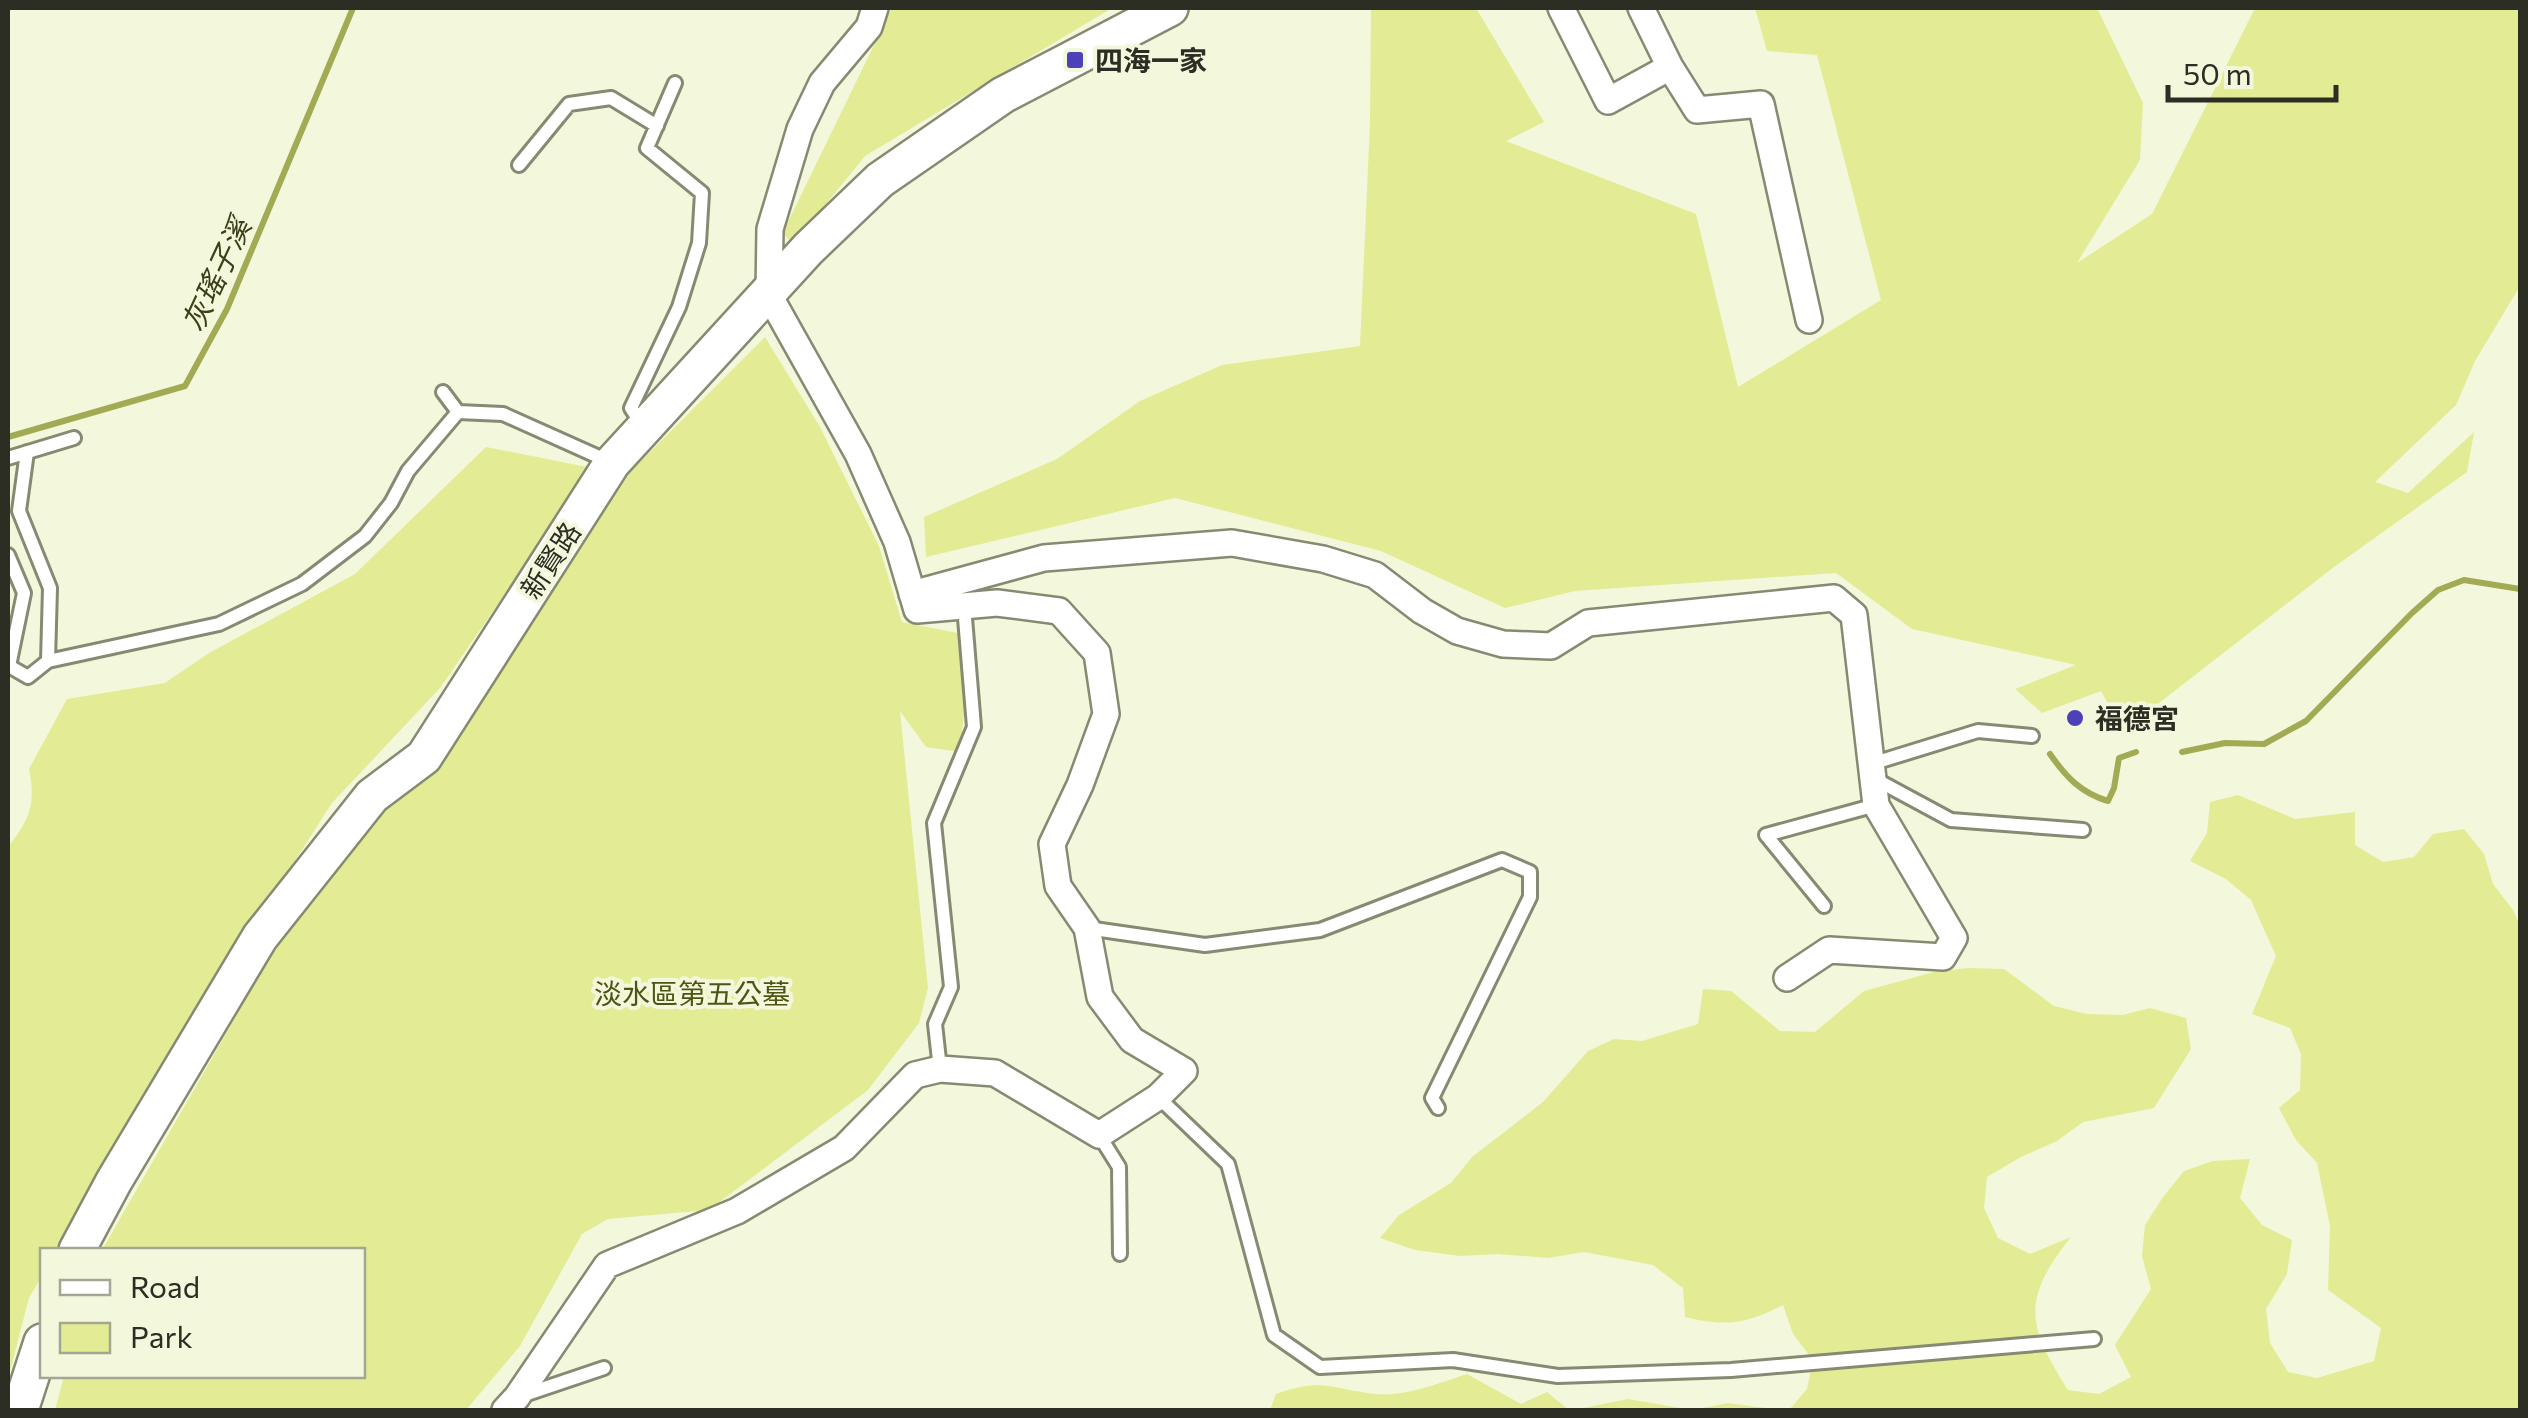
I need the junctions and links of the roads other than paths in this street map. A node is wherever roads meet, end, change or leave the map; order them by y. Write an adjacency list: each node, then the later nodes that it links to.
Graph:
1 (875, 8): 9 (street)
2 (1170, 8): 9 (street, 新賢路)
3 (1561, 8): 5 (street)
4 (1641, 8): 5 (street)
5 (1670, 67): 10 (street)
6 (675, 83): 7 (lane)
7 (657, 126): 8 (lane); 13 (lane)
8 (519, 165)
9 (769, 295): 13 (street, 新賢路); 19 (street)
10 (1809, 320)
11 (444, 392): 12 (lane)
12 (458, 412): 17 (lane); 21 (lane)
13 (644, 427): 17 (street, 新賢路)
14 (74, 438): 15 (lane)
15 (27, 452): 16 (lane); 21 (lane)
16 (8, 458)
17 (612, 463): 33 (street, 新賢路)
18 (8, 555): 21 (lane)
19 (912, 594): 20 (street); 23 (street)
20 (964, 606): 27 (street); 29 (lane)
21 (48, 660)
22 (2032, 736): 23 (lane)
23 (1873, 772): 24 (street); 25 (lane)
24 (1876, 805): 26 (lane); 28 (street)
25 (2083, 830)
26 (1824, 906)
27 (1087, 928): 30 (street); 31 (lane)
28 (1787, 978)
29 (940, 1069): 32 (street); 38 (street)
30 (1158, 1096): 32 (street); 35 (lane)
31 (1438, 1108)
32 (1099, 1135): 34 (lane)
33 (78, 1248)
34 (1120, 1254)
35 (2094, 1338)
36 (40, 1348): 39 (street)
37 (604, 1368): 38 (lane)
38 (511, 1404)
39 (20, 1410)

